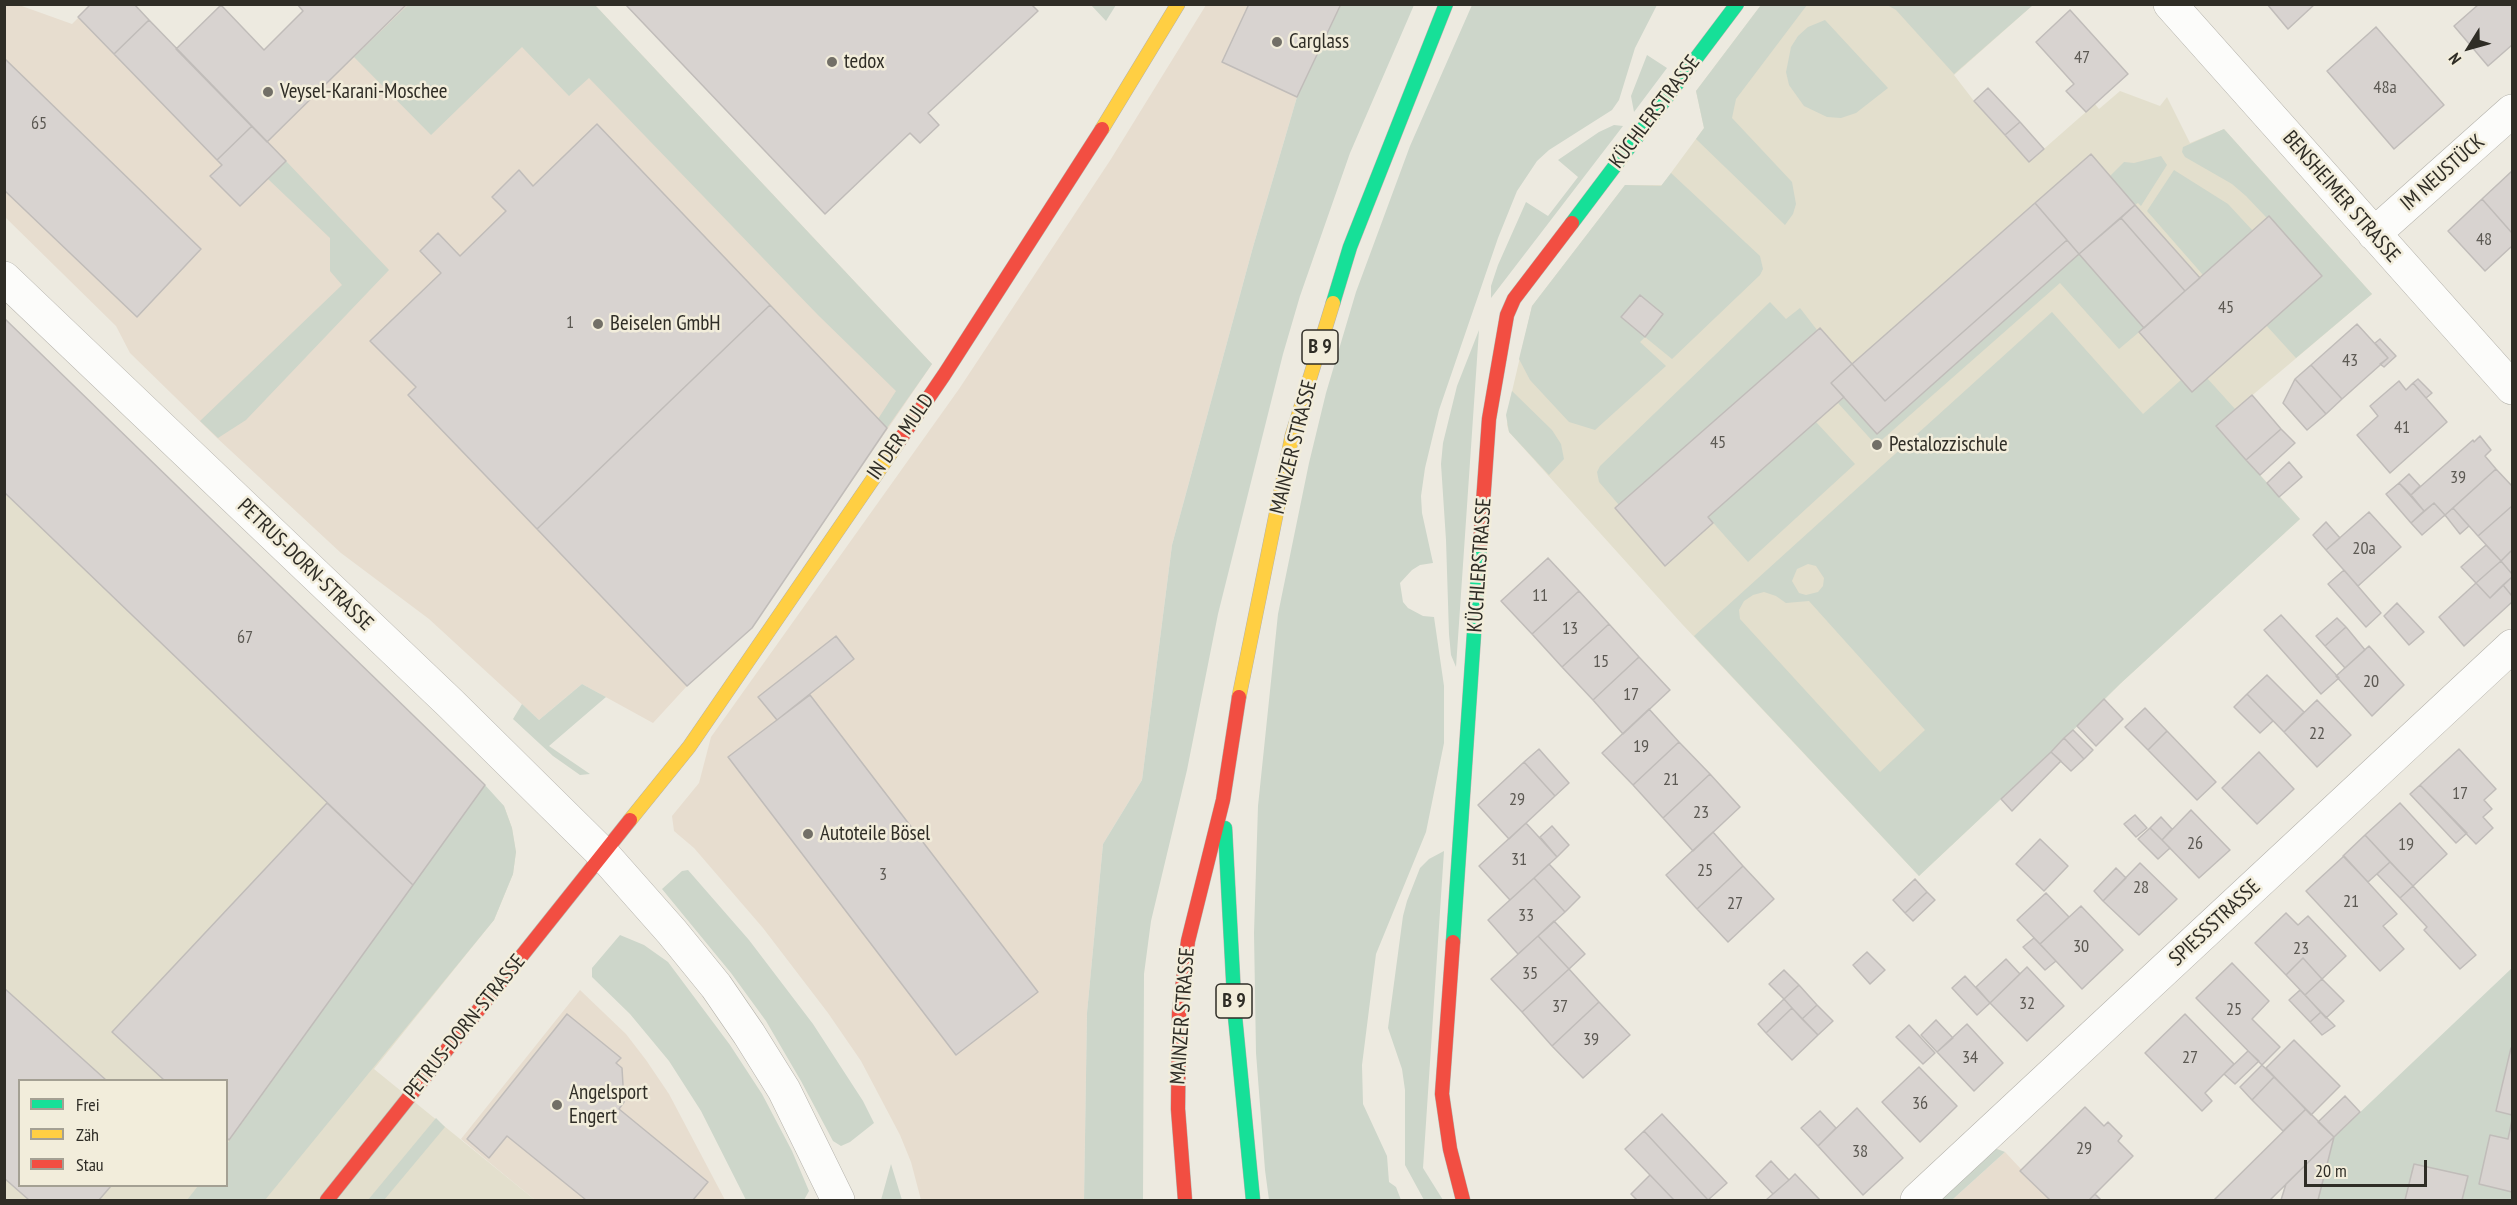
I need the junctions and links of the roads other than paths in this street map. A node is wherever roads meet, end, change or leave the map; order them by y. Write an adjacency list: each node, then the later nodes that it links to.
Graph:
1 (1178, 4): 11 (street, IN DER MULD)
2 (1446, 4): 10 (street, MAINZER STRASSE / B 9)
3 (1737, 4): 16 (street, KÜCHLERSTRASSE)
4 (2170, 4): 6 (street, BENSHEIMER STRASSE)
5 (2512, 111): 6 (street, IM NEUSTÜCK)
6 (2374, 234): 8 (street, BENSHEIMER STRASSE)
7 (4, 278): 11 (street, PETRUS-DORN-STRASSE)
8 (2512, 388)
9 (2512, 646): 17 (street, SPIESSSTRASSE)
10 (1223, 800): 14 (street, MAINZER STRASSE / B 9); 15 (street, MAINZER STRASSE / B 9)
11 (603, 854): 12 (street, PETRUS-DORN-STRASSE); 13 (street, PETRUS-DORN-STRASSE)
12 (327, 1200)
13 (838, 1200)
14 (1185, 1200)
15 (1252, 1200)
16 (1463, 1200)
17 (1917, 1200)

